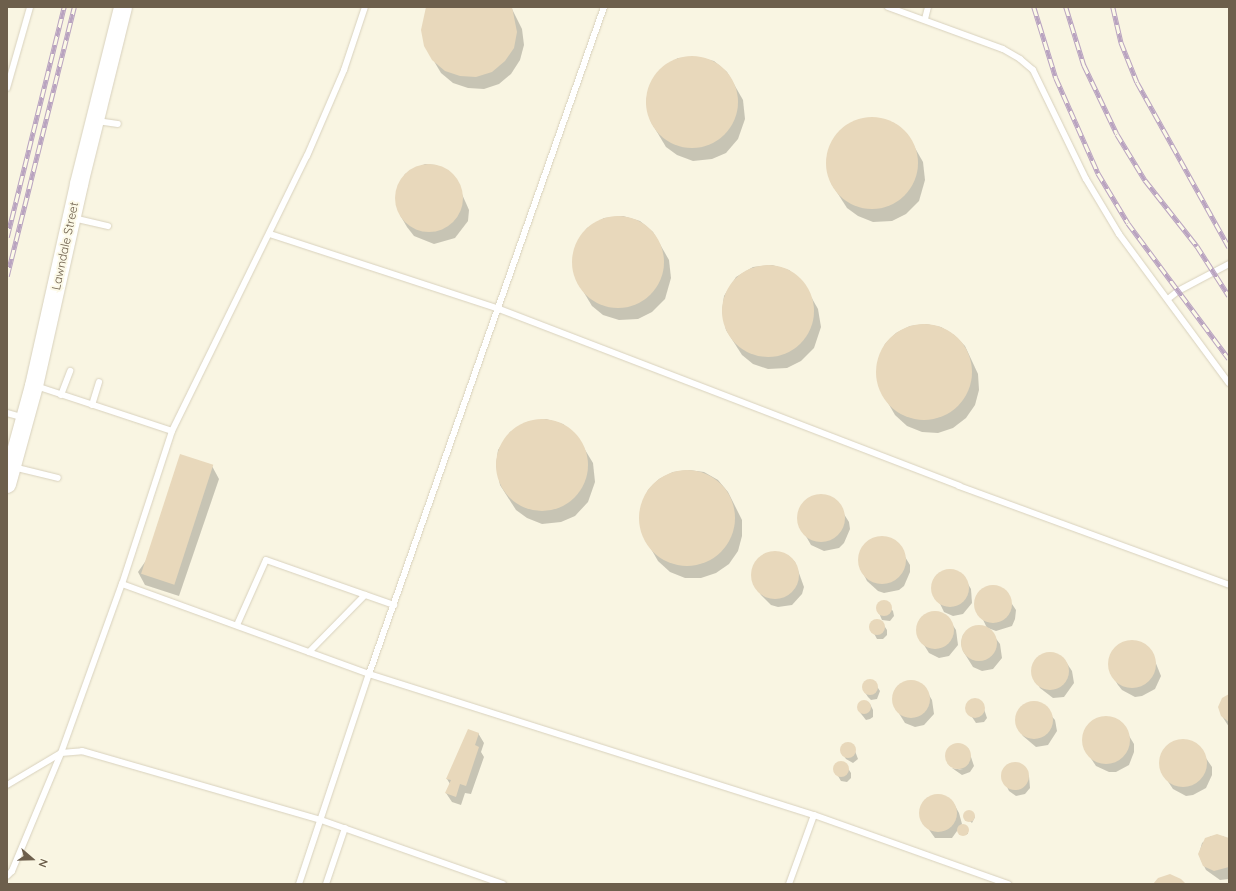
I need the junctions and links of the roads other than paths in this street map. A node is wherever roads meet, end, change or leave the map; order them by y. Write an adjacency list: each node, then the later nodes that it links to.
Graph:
1 (30, 7): 8 (lane)
2 (123, 7): 9 (main road, Lawndale Street)
3 (365, 7): 13 (lane)
4 (604, 7): 16 (lane)
5 (888, 7): 7 (lane)
6 (928, 7): 7 (lane)
7 (925, 19): 15 (lane)
8 (7, 88)
9 (95, 121): 10 (lane); 11 (main road, Lawndale Street)
10 (118, 124)
11 (71, 218): 12 (lane); 20 (main road, Lawndale Street)
12 (108, 226)
13 (270, 234): 16 (lane); 25 (lane)
14 (1229, 264): 15 (lane)
15 (1168, 299): 19 (lane)
16 (499, 309): 30 (lane); 32 (lane)
17 (70, 371): 21 (lane)
18 (99, 382): 22 (lane)
19 (1229, 383)
20 (34, 386): 21 (lane); 24 (main road, Lawndale Street)
21 (61, 395): 22 (lane)
22 (92, 405): 25 (lane)
23 (7, 413): 24 (lane)
24 (25, 419): 26 (main road, Lawndale Street)
25 (172, 431): 29 (lane)
26 (12, 466): 27 (lane); 28 (main road, Lawndale Street)
27 (58, 478)
28 (7, 484)
29 (122, 584): 33 (lane); 36 (lane)
30 (1229, 586)
31 (365, 595): 32 (lane); 33 (lane); 34 (lane)
32 (394, 605): 35 (lane)
33 (237, 625): 34 (lane)
34 (309, 652): 35 (lane)
35 (369, 674): 38 (lane); 39 (lane)
36 (61, 753): 37 (lane); 39 (lane); 41 (lane)
37 (7, 785)
38 (814, 815): 45 (lane); 46 (lane)
39 (321, 820): 40 (lane); 42 (lane)
40 (344, 828): 43 (lane); 44 (lane)
41 (7, 876)
42 (299, 884)
43 (326, 884)
44 (503, 884)
45 (790, 884)
46 (1008, 884)

